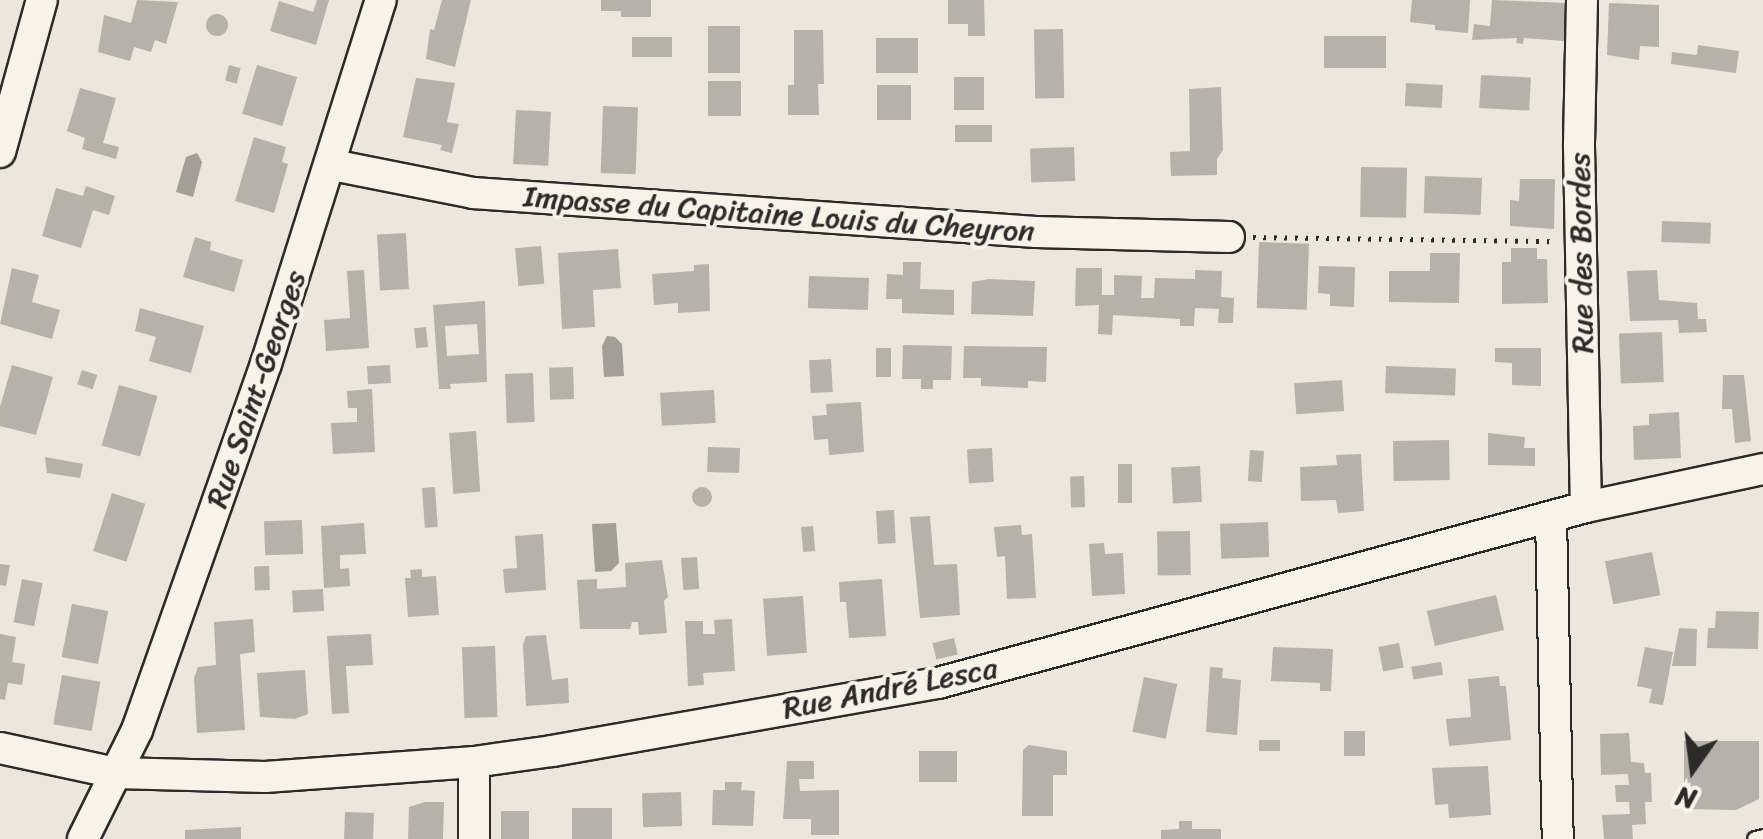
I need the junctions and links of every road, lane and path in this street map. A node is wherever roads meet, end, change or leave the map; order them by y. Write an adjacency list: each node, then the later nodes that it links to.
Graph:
1 (42, 0): 4 (street)
2 (381, 0): 5 (street, Rue Saint-Georges)
3 (1582, 0): 7 (street, Rue des Bordes)
4 (0, 152)
5 (332, 165): 6 (street, Impasse du Capitaine Louis du Cheyron); 13 (street, Rue Saint-Georges)
6 (1229, 237): 7 (path)
7 (1580, 242): 9 (street, Rue des Bordes)
8 (1763, 469): 9 (street, Rue André Lesca)
9 (1586, 507): 10 (street, Rue André Lesca)
10 (1551, 517): 12 (street, Rue André Lesca); 17 (street)
11 (0, 748): 13 (street, Rue André Lesca)
12 (474, 762): 13 (street, Rue André Lesca); 16 (street)
13 (116, 772): 15 (street, Rue Saint-Georges)
14 (1763, 836): 18 (lane)
15 (83, 839)
16 (474, 839)
17 (1558, 839)
18 (1755, 839)

